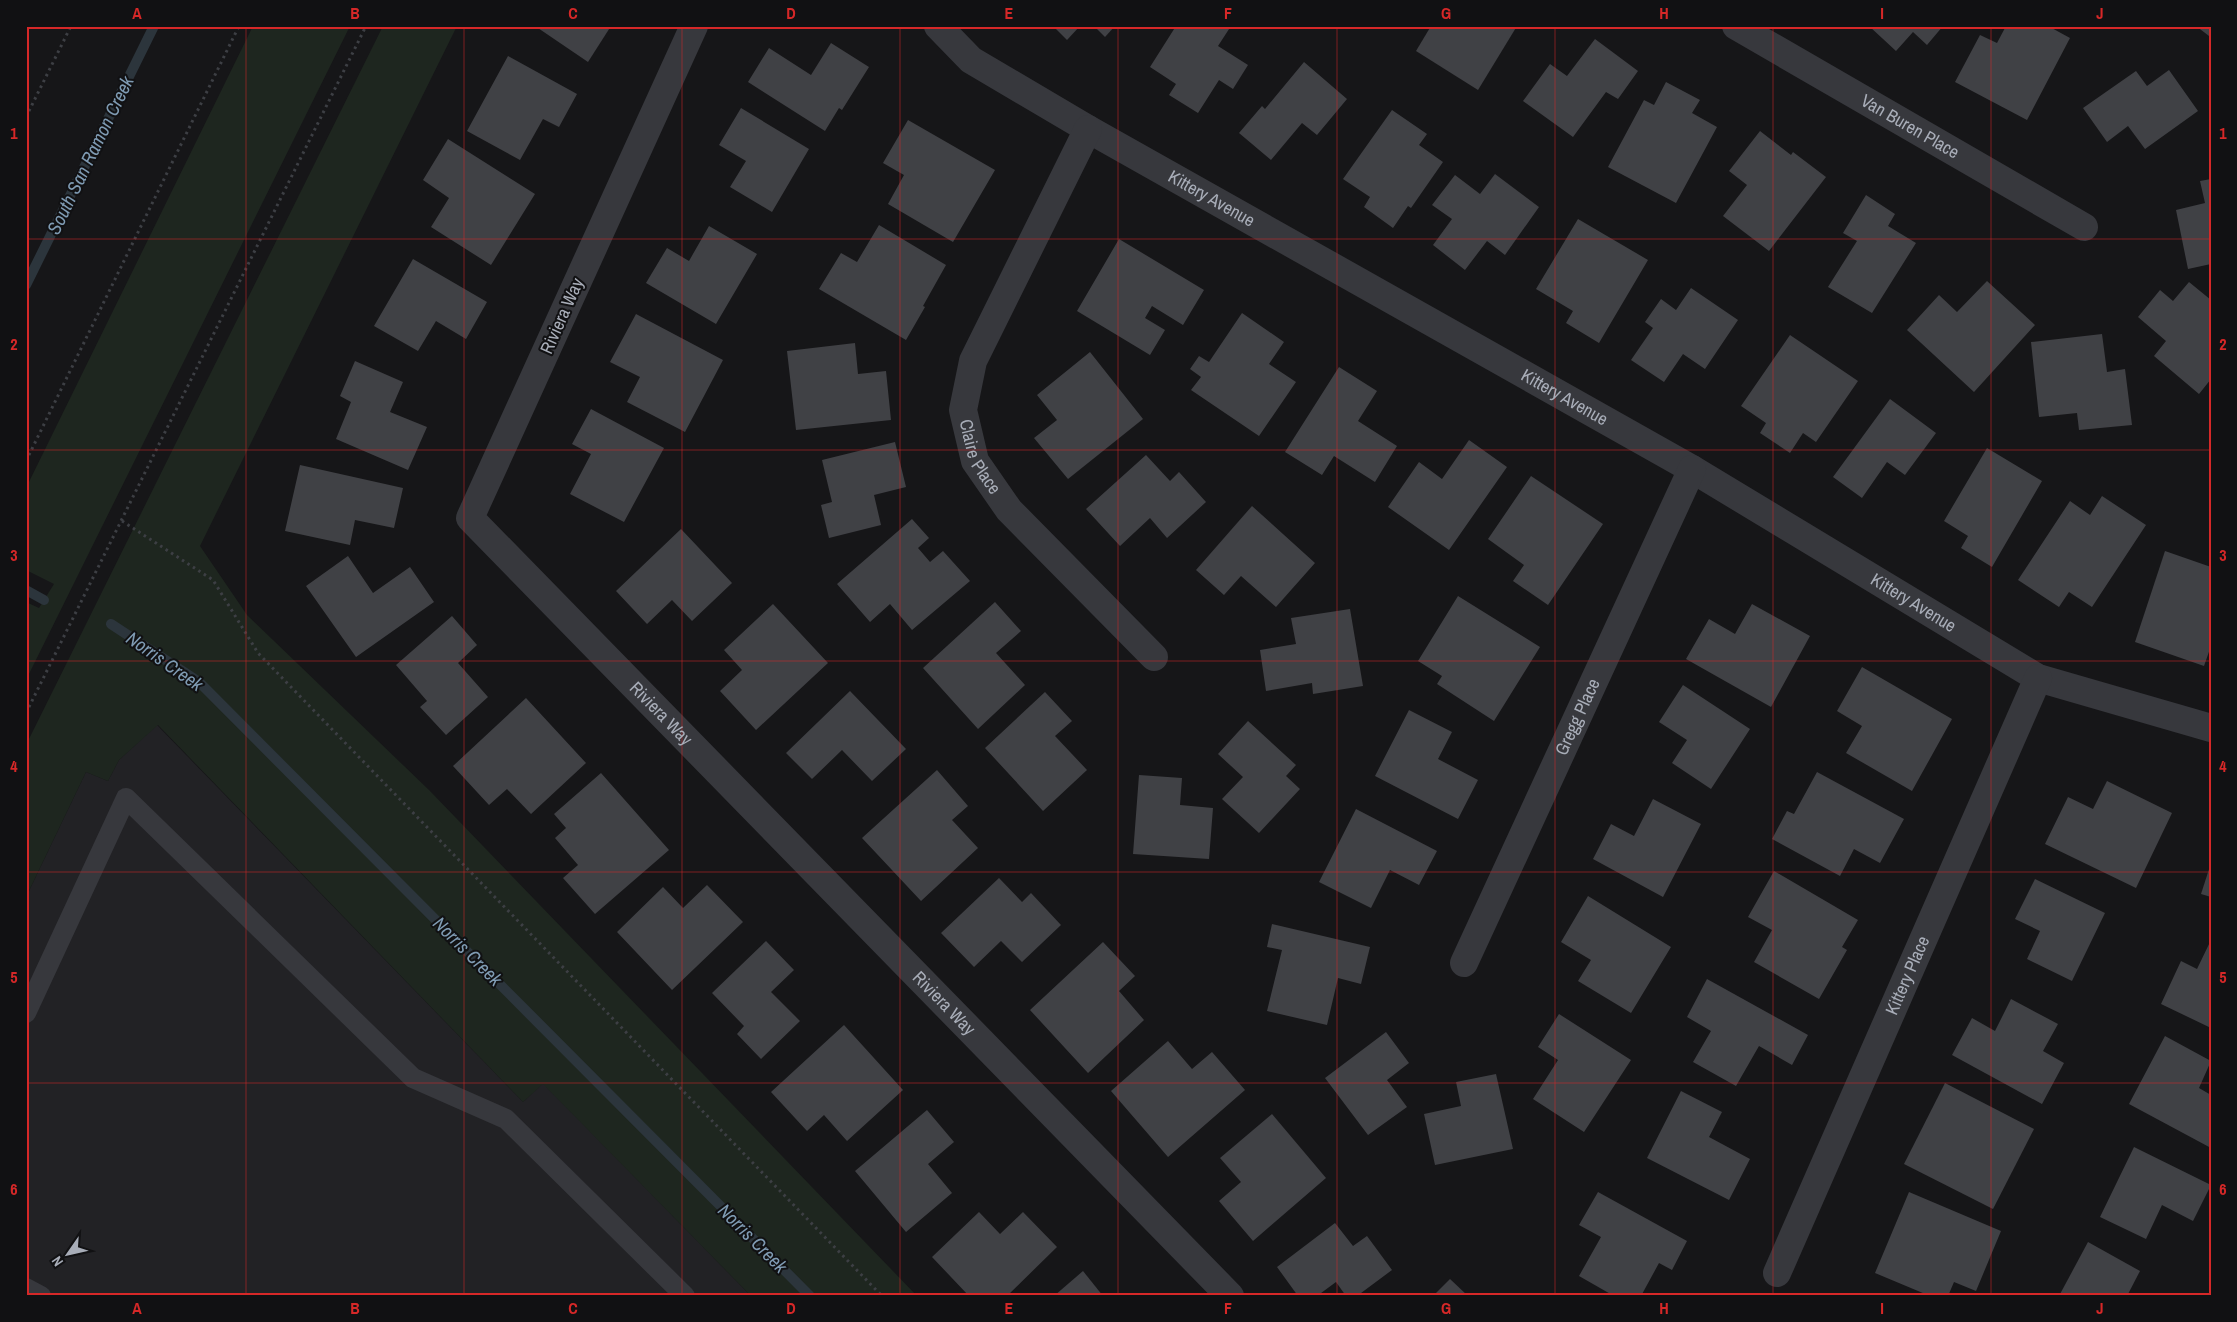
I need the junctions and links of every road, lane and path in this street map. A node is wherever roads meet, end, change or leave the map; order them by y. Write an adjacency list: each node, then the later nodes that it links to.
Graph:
1 (71, 26): 7 (path)
2 (239, 26): 10 (path)
3 (366, 26): 12 (path)
4 (694, 26): 24 (street, Riviera Way)
5 (938, 26): 8 (street, Kittery Avenue)
6 (1736, 26): 9 (street, Van Buren Place)
7 (26, 117)
8 (1088, 129): 11 (street, Kittery Avenue); 13 (street, Claire Place)
9 (2084, 227)
10 (26, 461)
11 (1692, 469): 14 (street, Kittery Avenue); 17 (street, Gregg Place)
12 (122, 521): 15 (path); 23 (path)
13 (1154, 657)
14 (2038, 678): 16 (street, Kittery Avenue); 19 (street, Kittery Place)
15 (26, 713)
16 (2211, 728)
17 (1464, 963)
18 (26, 1013): 22 (lane)
19 (1776, 1273)
20 (26, 1288): 21 (lane)
21 (42, 1296)
22 (685, 1296)
23 (882, 1296)
24 (1230, 1296)

